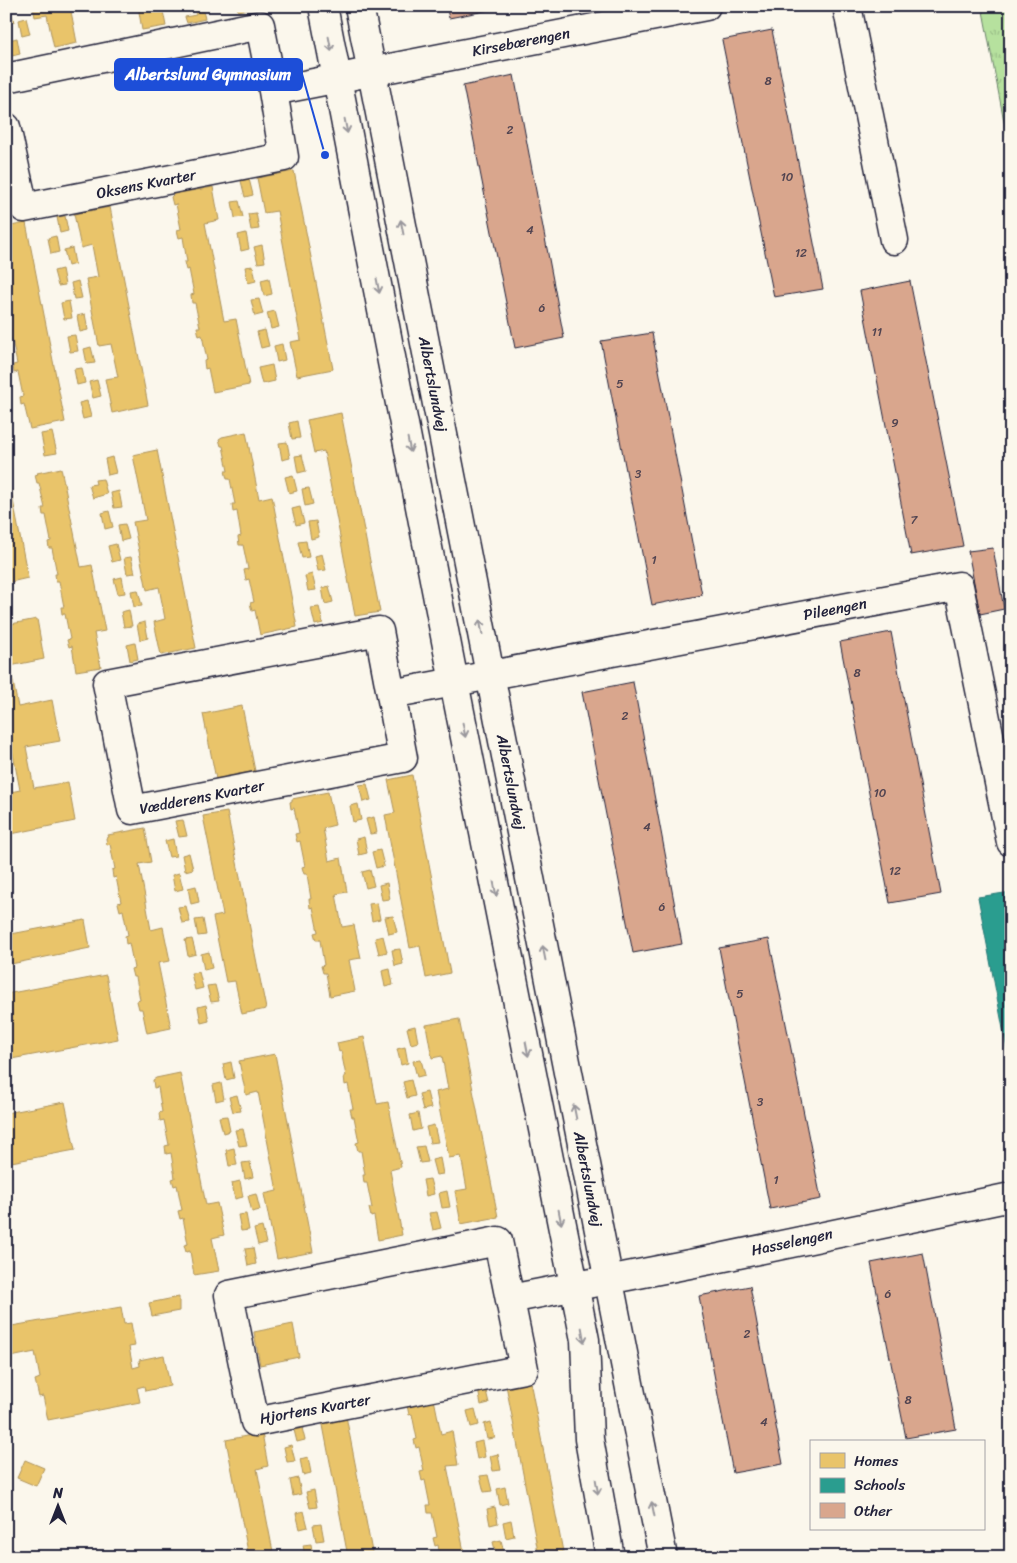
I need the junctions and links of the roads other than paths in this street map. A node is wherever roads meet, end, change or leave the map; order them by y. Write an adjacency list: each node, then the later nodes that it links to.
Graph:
1 (323, 6): 7 (street, one-way to 7)
2 (359, 6): 5 (street, Albertslundvej)
3 (706, 6): 5 (street, Kirsebærengen)
4 (847, 6): 10 (street)
5 (372, 72): 7 (street, Kirsebærengen); 11 (street, Albertslundvej, one-way to 5)
6 (6, 78): 8 (street, Oksens Kvarter)
7 (337, 78): 8 (street); 12 (street, one-way to 12)
8 (273, 91): 9 (street, Oksens Kvarter)
9 (6, 127)
10 (894, 240)
11 (490, 675): 12 (street, Pileengen); 14 (street, Pileengen); 16 (street, Albertslundvej, one-way to 11)
12 (454, 682): 13 (street); 17 (street, one-way to 17)
13 (391, 694): 13 (street, Vædderens Kvarter)
14 (1011, 842)
15 (1011, 1197): 16 (street, Hasselengen)
16 (608, 1280): 17 (street, Hasselengen); 20 (street, Albertslundvej, one-way to 16)
17 (573, 1287): 18 (street); 19 (street, one-way to 19)
18 (510, 1299): 18 (street, Hjortens Kvarter)
19 (610, 1557)
20 (663, 1557)

